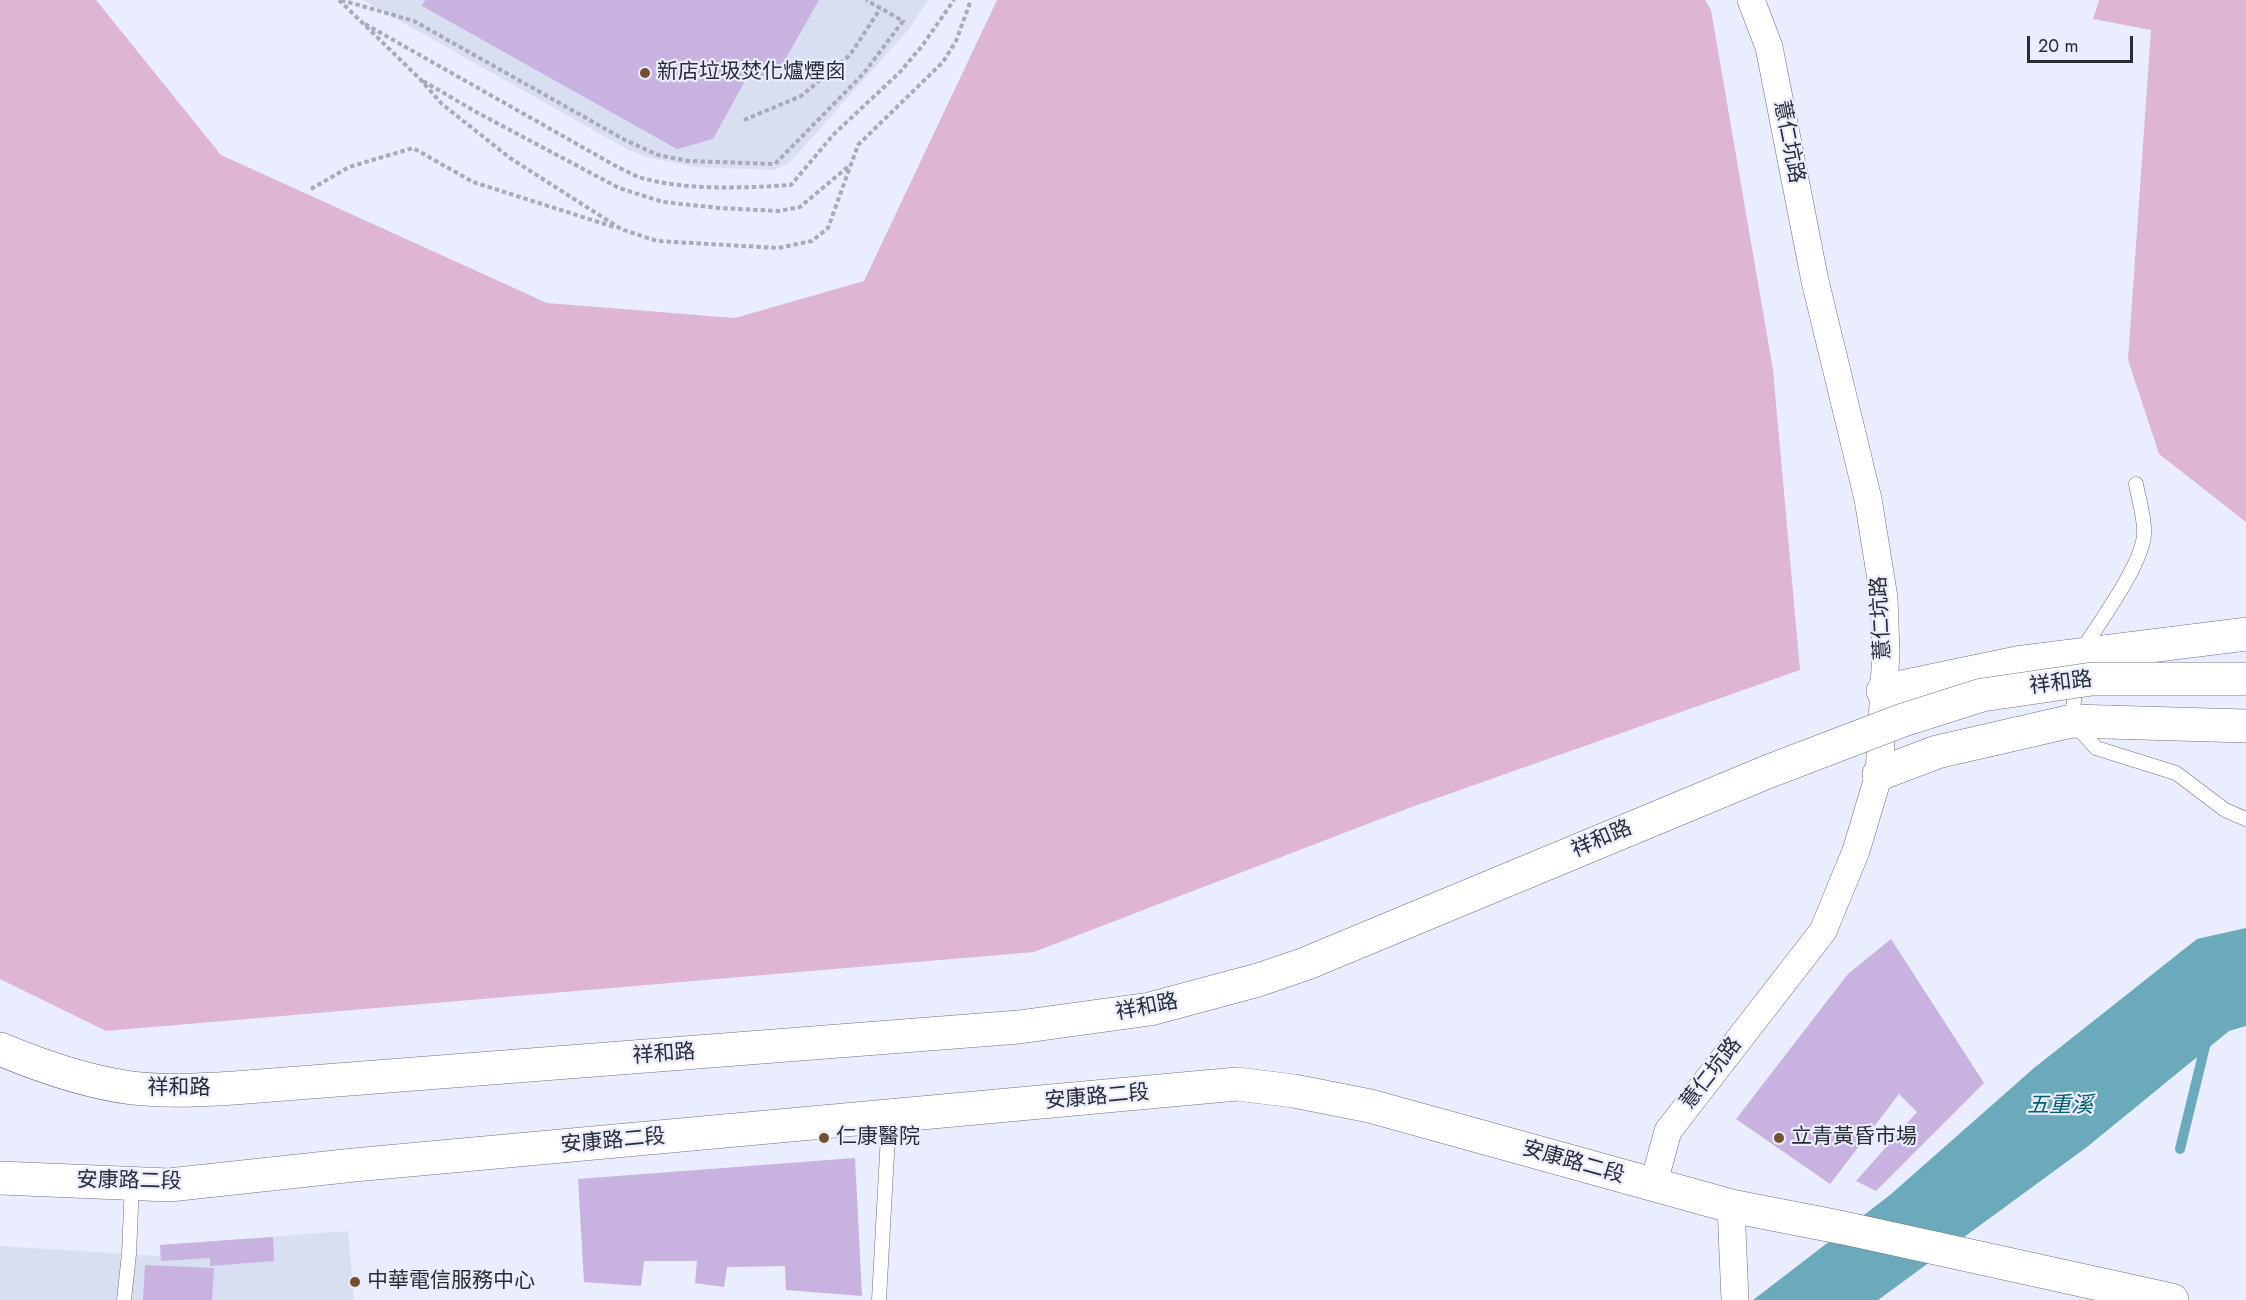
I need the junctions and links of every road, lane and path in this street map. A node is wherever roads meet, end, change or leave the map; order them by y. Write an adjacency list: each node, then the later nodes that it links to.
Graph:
1 (340, 0): 6 (path); 7 (path)
2 (866, 0): 6 (path)
3 (954, 0): 7 (path)
4 (971, 0): 10 (path)
5 (1751, 0): 17 (street, 薏仁坑路)
6 (880, 9): 9 (path)
7 (359, 20): 8 (path)
8 (420, 79): 10 (path); 12 (path)
9 (744, 120)
10 (852, 164): 12 (path)
11 (311, 189): 12 (path)
12 (621, 229)
13 (2136, 484): 15 (lane)
14 (2246, 634): 15 (main road)
15 (2079, 654): 17 (main road); 18 (lane)
16 (2246, 679): 22 (main road, 祥和路, bridge)
17 (1883, 691): 20 (street, 薏仁坑路)
18 (2072, 722): 19 (main road); 20 (main road); 21 (lane)
19 (2246, 726)
20 (1879, 774): 26 (street, 薏仁坑路)
21 (2246, 819)
22 (0, 1048)
23 (889, 1117): 25 (main road, 安康路二段); 26 (main road, 安康路二段); 30 (lane)
24 (0, 1178): 25 (main road, 安康路二段)
25 (132, 1184): 29 (lane)
26 (1653, 1186): 27 (main road, 安康路二段)
27 (1731, 1206): 28 (street); 31 (main road, 安康路二段)
28 (1735, 1295)
29 (124, 1300)
30 (879, 1300)
31 (2172, 1300)

